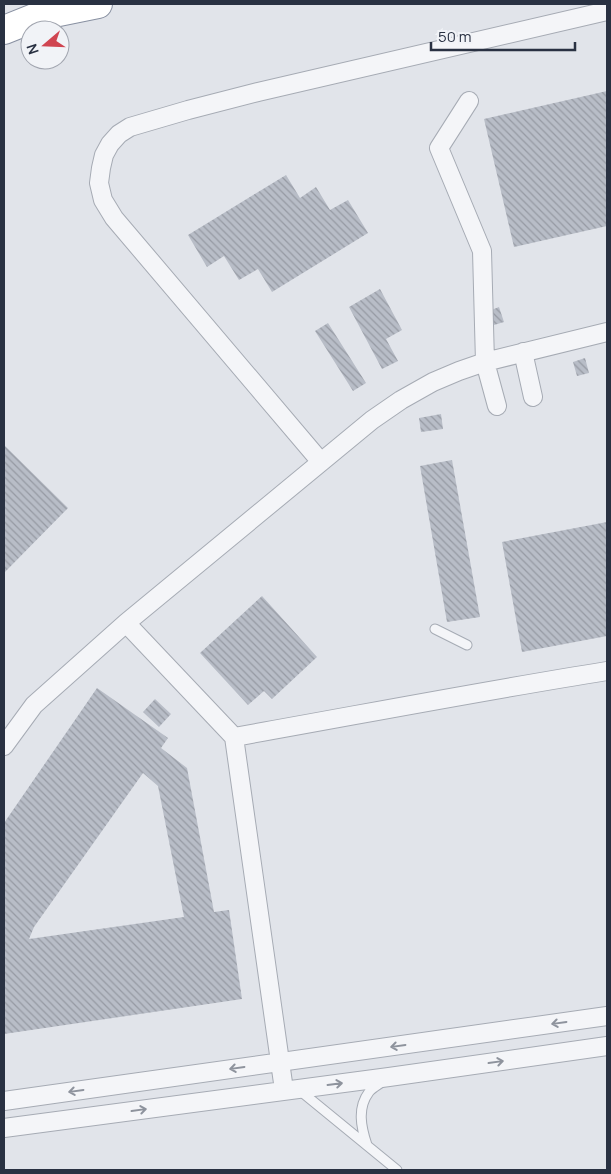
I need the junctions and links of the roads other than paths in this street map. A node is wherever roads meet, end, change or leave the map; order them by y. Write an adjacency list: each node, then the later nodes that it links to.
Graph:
1 (98, 4): 3 (highway)
2 (607, 11): 10 (street)
3 (4, 30)
4 (469, 101): 7 (street)
5 (607, 332): 6 (street)
6 (523, 352): 7 (street); 8 (street)
7 (485, 362): 9 (street); 10 (street)
8 (533, 397)
9 (497, 406)
10 (321, 462): 11 (street)
11 (126, 623): 15 (street); 16 (street)
12 (435, 629): 13 (lane)
13 (467, 644)
14 (607, 671): 15 (street)
15 (234, 737): 19 (street)
16 (4, 746)
17 (607, 1016): 19 (street, one-way to 19)
18 (607, 1046): 20 (street, one-way to 18)
19 (281, 1062): 21 (street); 22 (street, one-way to 22)
20 (389, 1077): 21 (street, one-way to 20); 24 (lane)
21 (291, 1090): 23 (street, one-way to 21); 24 (lane)
22 (4, 1101)
23 (4, 1128)
24 (367, 1145): 25 (lane)
25 (397, 1170)

